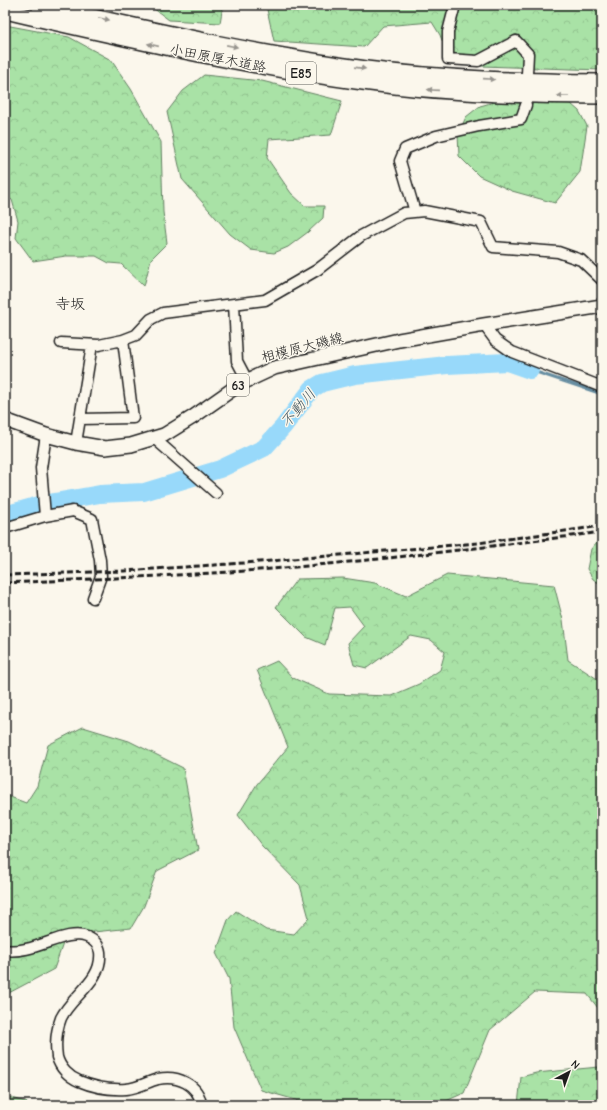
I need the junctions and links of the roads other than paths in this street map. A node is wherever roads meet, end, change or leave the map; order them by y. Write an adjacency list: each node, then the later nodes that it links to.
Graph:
1 (39, 5): 5 (highway, 小田原厚木道路 / E85, one-way to 5)
2 (455, 5): 4 (street)
3 (5, 12): 6 (highway, 小田原厚木道路 / E85, one-way to 3)
4 (527, 74)
5 (602, 82)
6 (602, 96)
7 (526, 105): 8 (street)
8 (415, 212): 9 (street); 10 (street)
9 (602, 280)
10 (234, 304): 13 (street); 16 (street)
11 (602, 306): 12 (main road, 相模原大磯線 / 63)
12 (484, 325): 16 (main road, 相模原大磯線 / 63); 17 (street)
13 (123, 340): 15 (street); 18 (street)
14 (61, 343): 15 (street)
15 (92, 345): 18 (street)
16 (247, 380): 21 (main road, 相模原大磯線 / 63)
17 (602, 387)
18 (80, 419): 22 (street)
19 (5, 420): 20 (main road, 相模原大磯線 / 63)
20 (46, 435): 22 (main road, 相模原大磯線 / 63); 24 (street)
21 (155, 439): 22 (main road, 相模原大磯線 / 63); 23 (street)
22 (76, 443)
23 (216, 493)
24 (45, 516): 25 (street); 26 (street)
25 (5, 528)
26 (93, 598)
27 (5, 950): 28 (street)
28 (201, 1105)

